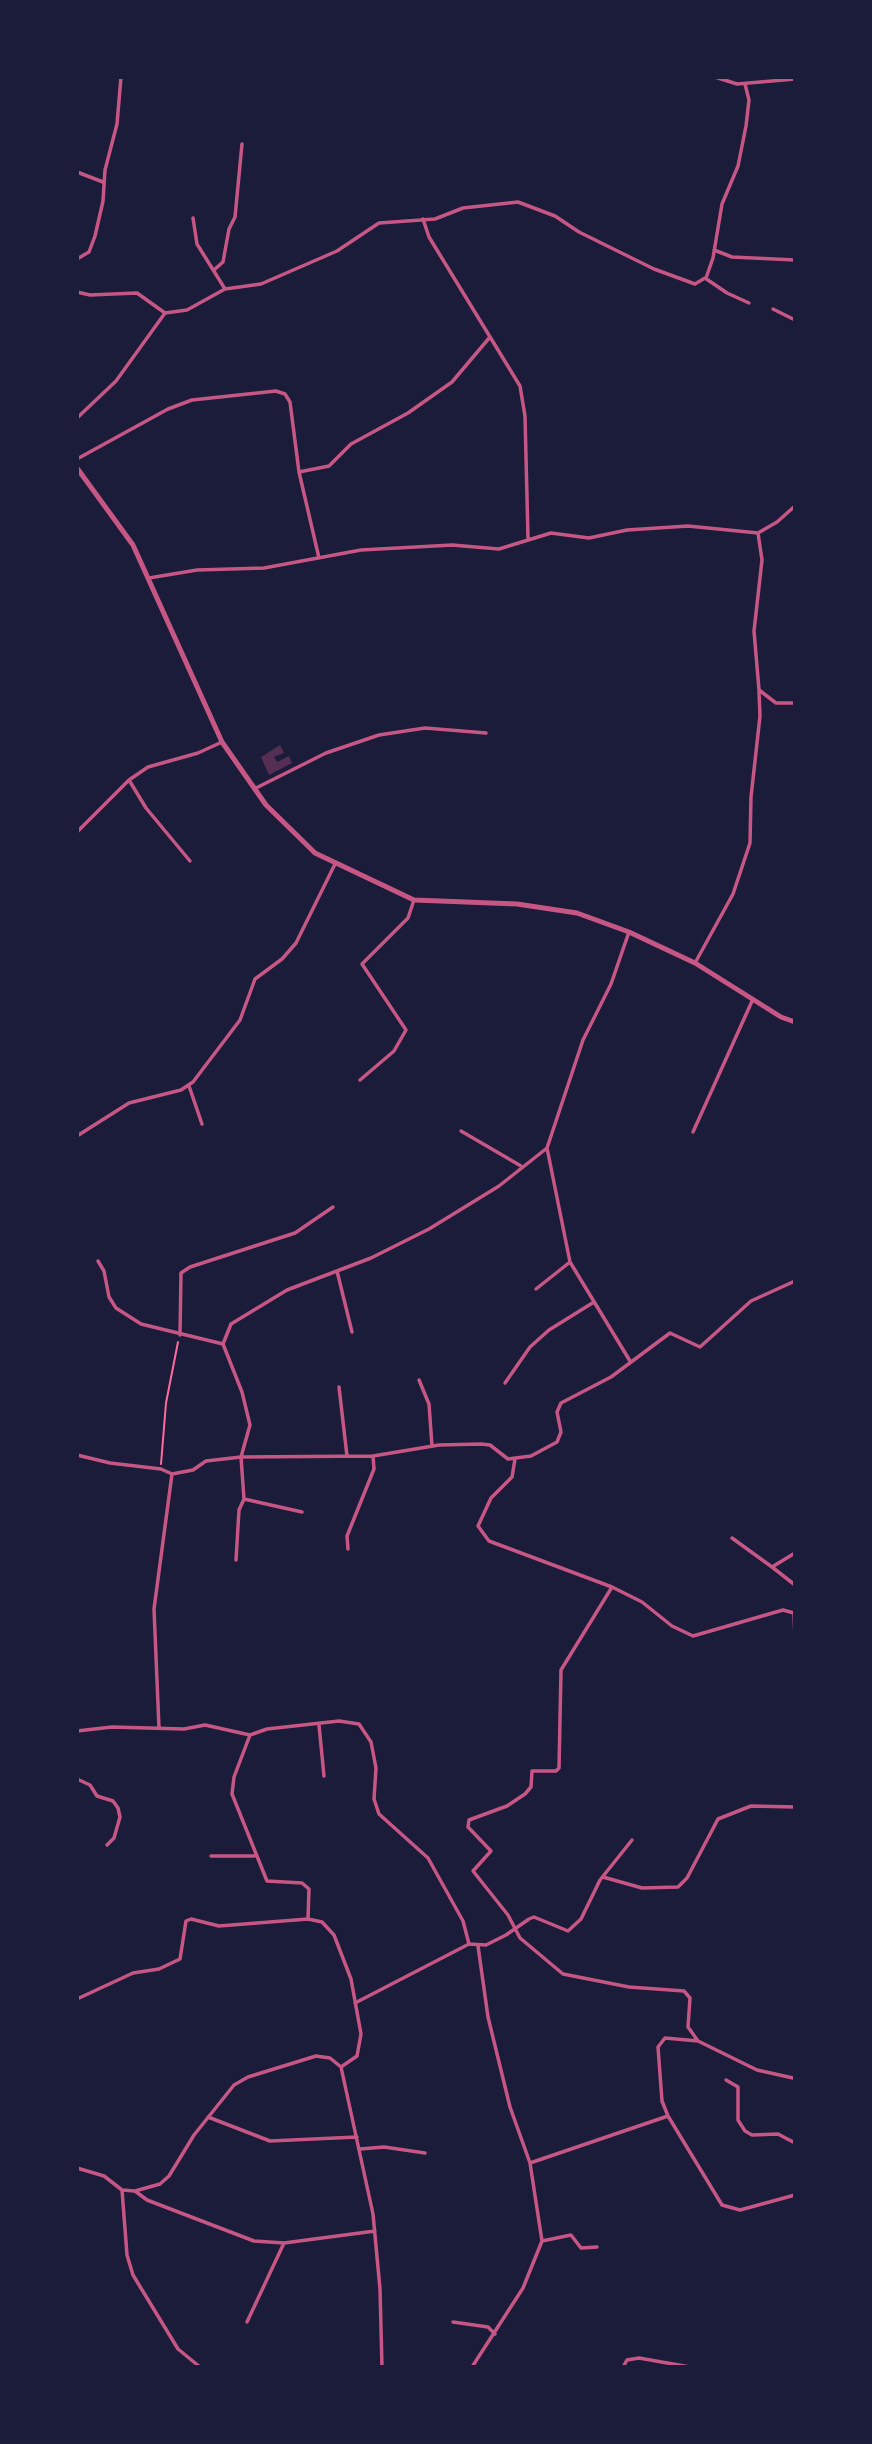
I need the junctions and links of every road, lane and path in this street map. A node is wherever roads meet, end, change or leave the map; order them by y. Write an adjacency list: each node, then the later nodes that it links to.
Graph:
1 (121, 77): 7 (street)
2 (716, 77): 4 (street)
3 (795, 79): 4 (street)
4 (745, 84): 10 (street)
5 (242, 144): 13 (street)
6 (77, 172): 7 (street)
7 (103, 182): 11 (street)
8 (193, 218): 13 (street)
9 (423, 219): 14 (street); 15 (street); 21 (street)
10 (714, 250): 12 (street); 14 (street)
11 (77, 260)
12 (795, 260)
13 (214, 270): 15 (street)
14 (705, 278): 17 (street)
15 (225, 289): 19 (street)
16 (77, 292): 19 (street)
17 (749, 303)
18 (774, 309): 20 (street)
19 (165, 313): 22 (street)
20 (795, 320)
21 (490, 337): 25 (street); 28 (street)
22 (77, 418)
23 (77, 459): 25 (street)
24 (77, 468): 30 (street)
25 (299, 472): 29 (street)
26 (795, 506): 27 (street)
27 (758, 533): 28 (street); 31 (street)
28 (528, 538): 29 (street)
29 (319, 558): 30 (street)
30 (149, 578): 34 (street)
31 (759, 690): 32 (street); 42 (street)
32 (795, 703)
33 (486, 733): 36 (street)
34 (222, 742): 35 (street); 36 (street)
35 (129, 780): 37 (street); 38 (street)
36 (254, 789): 39 (street)
37 (77, 832)
38 (190, 861)
39 (335, 864): 40 (street); 46 (street)
40 (414, 900): 41 (street); 45 (street)
41 (629, 932): 42 (street); 51 (street)
42 (695, 963): 43 (street)
43 (753, 999): 44 (street); 49 (street)
44 (795, 1022)
45 (360, 1080)
46 (189, 1086): 47 (street); 50 (street)
47 (202, 1124)
48 (461, 1131): 52 (street)
49 (693, 1132)
50 (77, 1136)
51 (547, 1148): 52 (street); 55 (street)
52 (521, 1166): 56 (street)
53 (333, 1206): 61 (street)
54 (97, 1261): 61 (street)
55 (570, 1262): 58 (street); 59 (street)
56 (337, 1271): 60 (street); 62 (street)
57 (795, 1281): 63 (street)
58 (536, 1289)
59 (594, 1302): 63 (street); 65 (street)
60 (352, 1332)
61 (180, 1335): 62 (street); 73 (path)
62 (223, 1344): 71 (street)
63 (630, 1361): 72 (street)
64 (419, 1380): 67 (street)
65 (505, 1384)
66 (339, 1387): 70 (street)
67 (432, 1446): 69 (street); 72 (street)
68 (77, 1455): 73 (street)
69 (373, 1455): 70 (street); 78 (street)
70 (347, 1456): 71 (street)
71 (241, 1457): 74 (street); 75 (street)
72 (515, 1460): 83 (street)
73 (161, 1469): 74 (street)
74 (172, 1474): 88 (street)
75 (244, 1499): 76 (street); 80 (street)
76 (302, 1512)
77 (732, 1538): 81 (street)
78 (348, 1549)
79 (795, 1553): 81 (street)
80 (236, 1560)
81 (772, 1566): 82 (street)
82 (795, 1585)
83 (612, 1587): 84 (street); 100 (street)
84 (795, 1612): 85 (street)
85 (794, 1625): 86 (street)
86 (795, 1639)
87 (319, 1725): 90 (street); 91 (street); 101 (street)
88 (159, 1728): 89 (street); 90 (street)
89 (77, 1731)
90 (250, 1735): 97 (street)
91 (324, 1776)
92 (77, 1779): 95 (street)
93 (795, 1807): 98 (street)
94 (632, 1840): 98 (street)
95 (107, 1845)
96 (211, 1856): 97 (street)
97 (254, 1856): 99 (street)
98 (603, 1877): 100 (street)
99 (308, 1919): 103 (street); 104 (street)
100 (516, 1929): 102 (street); 105 (street)
101 (470, 1944): 102 (street); 104 (street)
102 (478, 1946): 117 (street)
103 (77, 1999)
104 (354, 2004): 106 (street)
105 (698, 2041): 108 (street); 110 (street)
106 (341, 2067): 111 (street); 113 (street)
107 (795, 2071): 108 (street)
108 (793, 2077): 112 (street)
109 (726, 2080): 114 (street)
110 (668, 2116): 117 (street); 121 (street)
111 (208, 2117): 113 (street); 120 (street)
112 (795, 2119)
113 (357, 2137): 115 (street)
114 (795, 2143)
115 (360, 2149): 116 (street); 122 (street)
116 (425, 2153)
117 (530, 2164): 123 (street)
118 (77, 2168): 119 (street)
119 (122, 2190): 120 (street); 129 (street)
120 (135, 2191): 124 (street)
121 (795, 2195)
122 (375, 2231): 124 (street); 130 (street)
123 (542, 2241): 125 (street); 128 (street)
124 (284, 2243): 126 (street)
125 (597, 2247)
126 (247, 2322)
127 (453, 2322): 128 (street)
128 (495, 2334): 131 (street)
129 (200, 2367)
130 (382, 2367)
131 (472, 2367)
132 (623, 2367): 133 (street)
133 (690, 2367)

